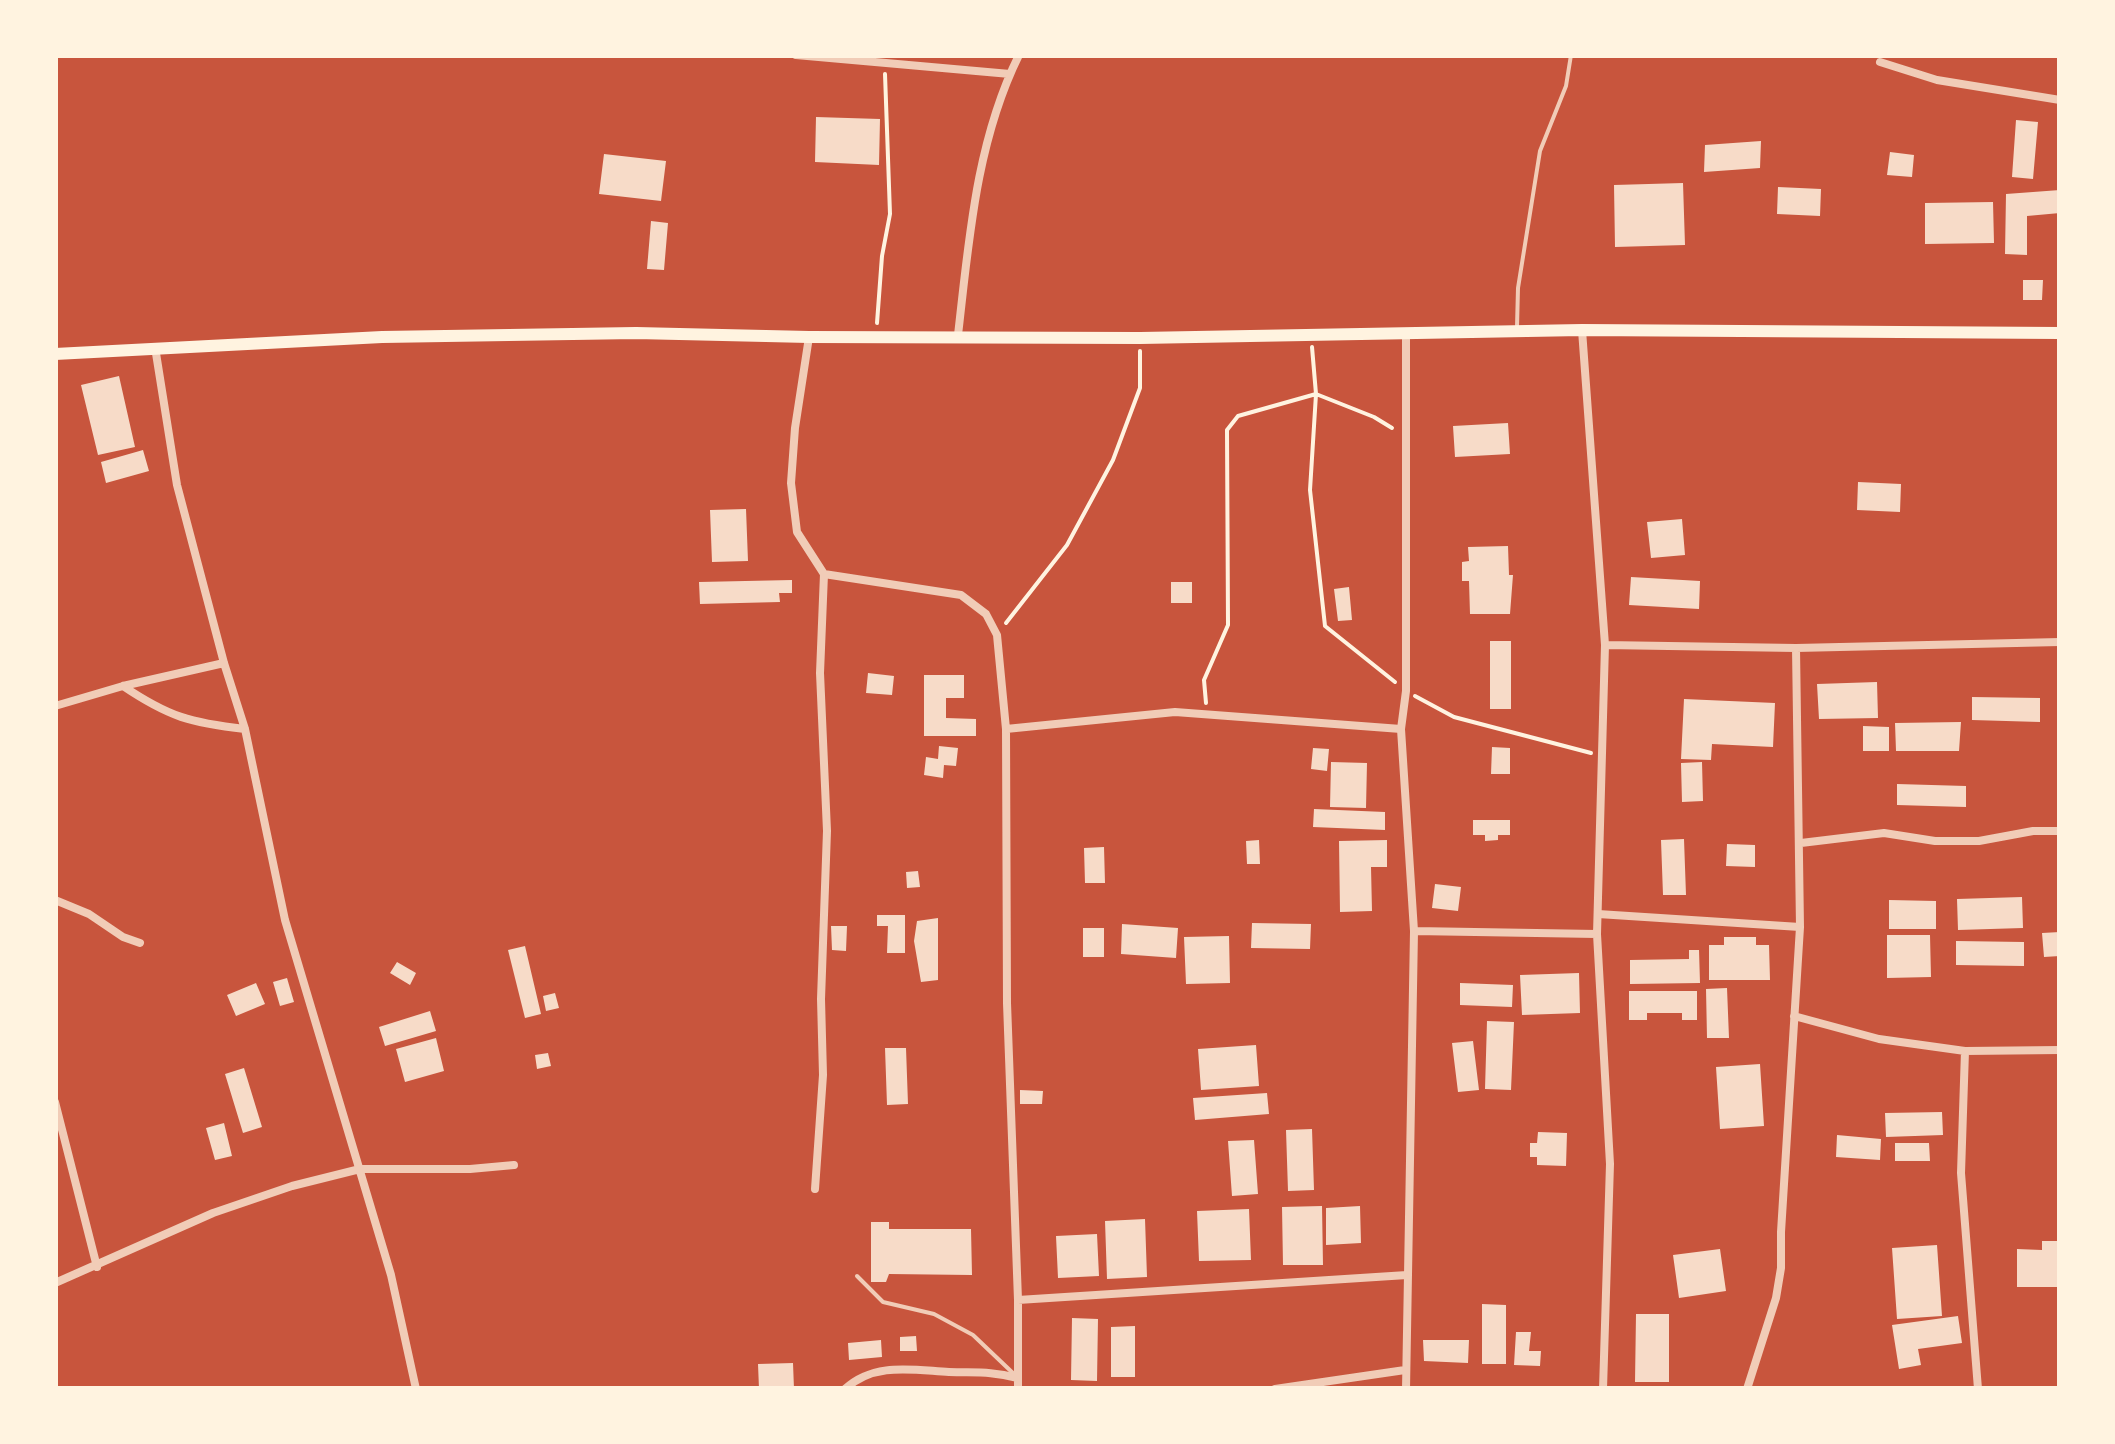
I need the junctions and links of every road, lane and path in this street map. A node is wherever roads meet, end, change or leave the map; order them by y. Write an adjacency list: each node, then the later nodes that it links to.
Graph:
1 (796, 55): 5 (street)
2 (1019, 55): 6 (street)
3 (1571, 55): 9 (lane)
4 (1880, 62): 7 (street)
5 (884, 63): 6 (street); 15 (path)
6 (1010, 74): 13 (street)
7 (2060, 100)
8 (1582, 330): 9 (highway); 12 (highway); 24 (street)
9 (1518, 332): 11 (highway)
10 (1310, 333): 11 (highway); 16 (highway); 19 (path)
11 (1406, 333): 20 (street)
12 (2060, 333)
13 (958, 335): 15 (highway); 16 (highway)
14 (809, 337): 15 (highway); 17 (highway); 21 (street)
15 (876, 338)
16 (1140, 338): 22 (path)
17 (155, 346): 18 (highway); 26 (street)
18 (55, 354)
19 (1316, 394): 20 (path); 28 (path); 30 (path)
20 (1404, 436): 28 (street)
21 (824, 574): 22 (street); 49 (street)
22 (996, 635): 32 (street)
23 (2060, 642): 25 (street)
24 (1606, 645): 25 (street); 34 (street)
25 (1796, 648): 36 (street)
26 (224, 662): 27 (street); 31 (street)
27 (123, 686): 29 (street); 31 (street)
28 (1406, 691): 33 (street); 34 (path)
29 (55, 706)
30 (1233, 716): 32 (street); 33 (street)
31 (245, 728): 48 (street)
32 (1006, 729): 54 (street)
33 (1402, 729): 40 (street)
34 (1601, 755): 38 (street)
35 (2060, 831): 36 (street)
36 (1800, 843): 39 (street)
37 (55, 900): 42 (street)
38 (1598, 914): 39 (street); 41 (street)
39 (1800, 927): 43 (street)
40 (1414, 932): 41 (street); 51 (street)
41 (1597, 934): 62 (street)
42 (140, 943)
43 (1794, 1016): 44 (street); 63 (street)
44 (1965, 1050): 45 (street); 64 (street)
45 (2060, 1050)
46 (55, 1102): 50 (street)
47 (514, 1164): 48 (street)
48 (360, 1169): 50 (street); 57 (street)
49 (815, 1189)
50 (96, 1267): 53 (street)
51 (1407, 1275): 54 (street); 55 (street)
52 (857, 1276): 56 (lane)
53 (55, 1283)
54 (1018, 1300): 56 (street)
55 (1406, 1370): 60 (street); 61 (street)
56 (1018, 1378): 58 (street); 59 (street)
57 (416, 1389)
58 (845, 1389)
59 (1018, 1389)
60 (1275, 1389)
61 (1406, 1389)
62 (1603, 1389)
63 (1747, 1389)
64 (1978, 1389)

